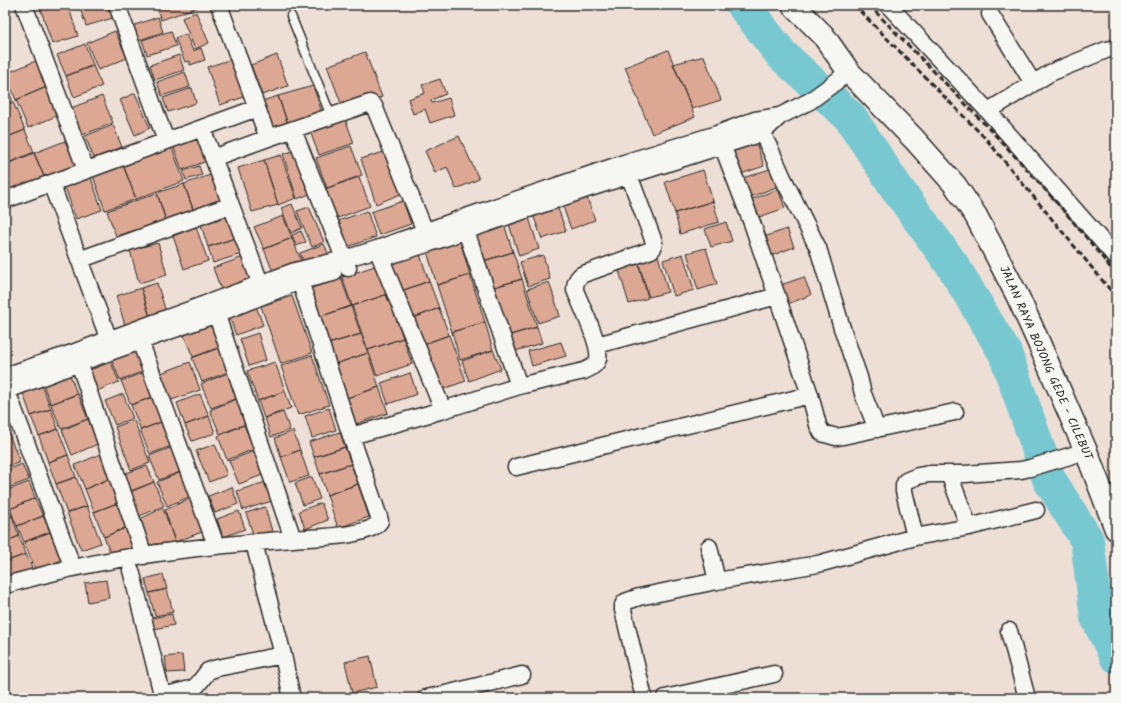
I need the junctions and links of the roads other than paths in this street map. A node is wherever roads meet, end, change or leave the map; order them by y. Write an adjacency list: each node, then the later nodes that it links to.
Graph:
1 (24, 5): 21 (street)
2 (117, 5): 19 (street)
3 (220, 5): 11 (street)
4 (793, 5): 9 (main road, JALAN RAYA BOJONG GEDE - CILEBUT)
5 (888, 5): 12 (street)
6 (990, 14): 10 (street)
7 (291, 16): 13 (lane)
8 (1116, 48): 10 (street)
9 (845, 75): 14 (street); 47 (main road, JALAN RAYA BOJONG GEDE - CILEBUT)
10 (1034, 83): 12 (street)
11 (257, 108): 15 (street); 17 (street)
12 (988, 111): 29 (street)
13 (331, 116): 16 (street); 27 (street)
14 (759, 126): 18 (street); 45 (street)
15 (202, 128): 19 (street); 20 (street)
16 (293, 130): 17 (street); 31 (street)
17 (268, 138): 20 (street)
18 (720, 140): 22 (street); 34 (street)
19 (166, 141): 21 (street)
20 (213, 158): 25 (street)
21 (86, 170): 23 (street)
22 (627, 170): 26 (street); 38 (street)
23 (51, 183): 24 (street); 30 (street)
24 (5, 200)
25 (231, 206): 30 (street); 33 (street)
26 (463, 225): 27 (street); 41 (street)
27 (427, 238): 28 (street)
28 (379, 254): 31 (street); 43 (street)
29 (1116, 257)
30 (79, 260): 37 (street)
31 (346, 264): 32 (street)
32 (298, 276): 33 (street); 46 (street)
33 (262, 289): 35 (street)
34 (777, 296): 38 (street); 42 (street)
35 (215, 307): 36 (street); 54 (street)
36 (138, 336): 37 (street); 56 (street)
37 (111, 345): 39 (street); 40 (street)
38 (597, 345): 41 (street)
39 (79, 363): 40 (street); 58 (street)
40 (6, 386): 59 (street)
41 (519, 386): 43 (street)
42 (810, 395): 45 (street); 48 (street)
43 (443, 410): 46 (street)
44 (955, 412): 45 (street)
45 (876, 429)
46 (350, 436): 54 (street)
47 (1086, 451): 49 (street); 52 (main road, JALAN RAYA BOJONG GEDE - CILEBUT)
48 (516, 468)
49 (949, 474): 51 (street); 53 (street)
50 (1036, 510): 51 (street)
51 (969, 527): 53 (street)
52 (1116, 528)
53 (915, 537): 61 (street)
54 (293, 539): 55 (street)
55 (254, 543): 56 (street); 64 (street)
56 (216, 545): 58 (street)
57 (709, 547): 61 (street)
58 (144, 556): 59 (street)
59 (73, 568): 62 (street)
60 (131, 570): 68 (street)
61 (717, 581): 71 (street)
62 (5, 585)
63 (1009, 631): 73 (street)
64 (283, 656): 68 (street); 69 (street)
65 (774, 674): 72 (street)
66 (522, 675): 67 (street)
67 (451, 696): 70 (street)
68 (163, 697)
69 (292, 698)
70 (426, 698)
71 (644, 698)
72 (669, 698)
73 (1028, 698)

